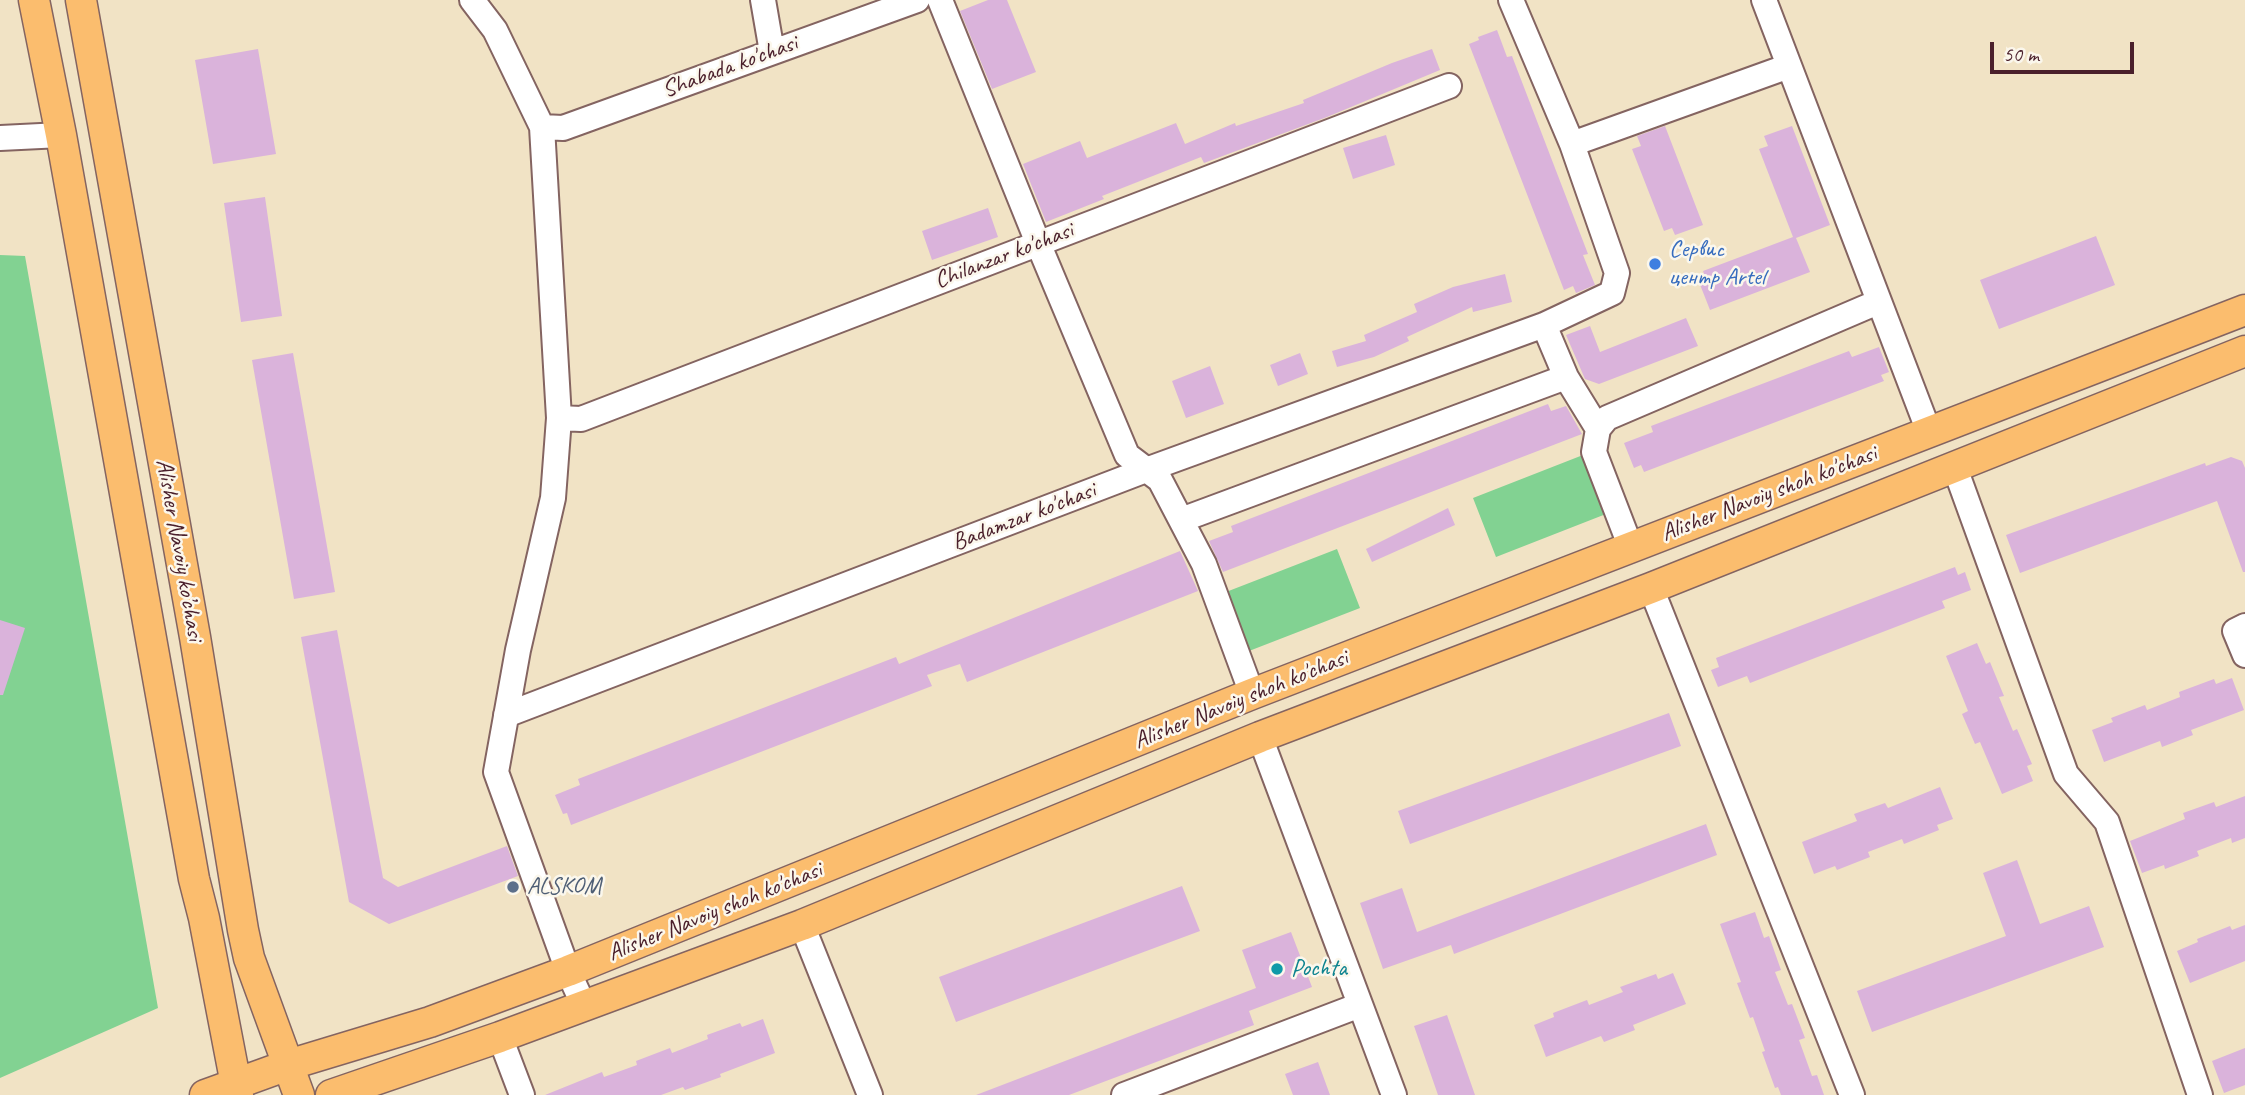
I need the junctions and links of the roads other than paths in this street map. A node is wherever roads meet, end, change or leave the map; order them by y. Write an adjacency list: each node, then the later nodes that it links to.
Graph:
1 (34, 0): 13 (main road, Alisher Navoiy ko’chasi)
2 (81, 0): 16 (main road, Alisher Navoiy ko’chasi)
3 (472, 0): 12 (street)
4 (763, 0): 9 (street)
5 (917, 0): 9 (street, Shabada ko'chasi)
6 (940, 0): 18 (street)
7 (1511, 0): 15 (street, Badamzar ko'chasi)
8 (1764, 0): 10 (street)
9 (772, 52): 12 (street, Shabada ko'chasi)
10 (1789, 66): 15 (street); 19 (street)
11 (1449, 86): 18 (street, Chilanzar ko'chasi)
12 (542, 127): 24 (street)
13 (61, 135): 14 (street); 17 (main road, Alisher Navoiy ko’chasi)
14 (0, 138)
15 (1572, 144): 21 (street, Badamzar ko'chasi)
16 (110, 162): 17 (main road); 33 (main road, Alisher Navoiy ko’chasi)
17 (67, 170): 34 (main road, Alisher Navoiy ko’chasi)
18 (1038, 243): 24 (street, Chilanzar ko'chasi); 28 (street)
19 (1878, 302): 25 (street); 26 (street)
20 (2245, 310): 26 (main road, Alisher Navoiy shoh ko'chasi)
21 (1544, 325): 23 (street); 28 (street, Badamzar ko'chasi)
22 (2245, 351): 27 (main road, Alisher Navoiy shoh ko'chasi)
23 (1566, 377): 25 (street); 29 (street)
24 (559, 418): 37 (street)
25 (1598, 429): 30 (street)
26 (1929, 432): 30 (main road, Alisher Navoiy shoh ko'chasi)
27 (1955, 468): 31 (main road, Alisher Navoiy shoh ko'chasi); 54 (street)
28 (1146, 470): 29 (street); 37 (street, Badamzar ko'chasi)
29 (1181, 520): 36 (street)
30 (1631, 548): 36 (main road, Alisher Navoiy shoh ko'chasi)
31 (1651, 588): 38 (main road, Alisher Navoiy shoh ko'chasi); 53 (street)
32 (2245, 626): 35 (street)
33 (195, 637): 34 (main road); 44 (main road, Alisher Navoiy ko’chasi)
34 (152, 645): 45 (main road, Alisher Navoiy ko’chasi)
35 (2245, 655)
36 (1252, 694): 40 (main road, Alisher Navoiy shoh ko'chasi)
37 (506, 715): 40 (street)
38 (1260, 737): 39 (main road, Alisher Navoiy shoh ko'chasi); 41 (street)
39 (802, 925): 42 (main road, Alisher Navoiy shoh ko'chasi); 50 (street)
40 (568, 971): 42 (street); 44 (main road, Alisher Navoiy shoh ko'chasi)
41 (1360, 1005): 51 (street); 52 (street)
42 (584, 1006): 43 (main road, Alisher Navoiy shoh ko'chasi)
43 (500, 1037): 48 (main road, Alisher Navoiy shoh ko'chasi); 49 (street)
44 (288, 1065): 45 (main road, Alisher Navoiy shoh ko'chasi); 47 (main road, Alisher Navoiy ko’chasi)
45 (236, 1089): 46 (main road, Alisher Navoiy shoh ko'chasi)
46 (205, 1095)
47 (299, 1095)
48 (331, 1095)
49 (522, 1095)
50 (870, 1095)
51 (1124, 1095)
52 (1394, 1095)
53 (1852, 1095)
54 (2200, 1095)

